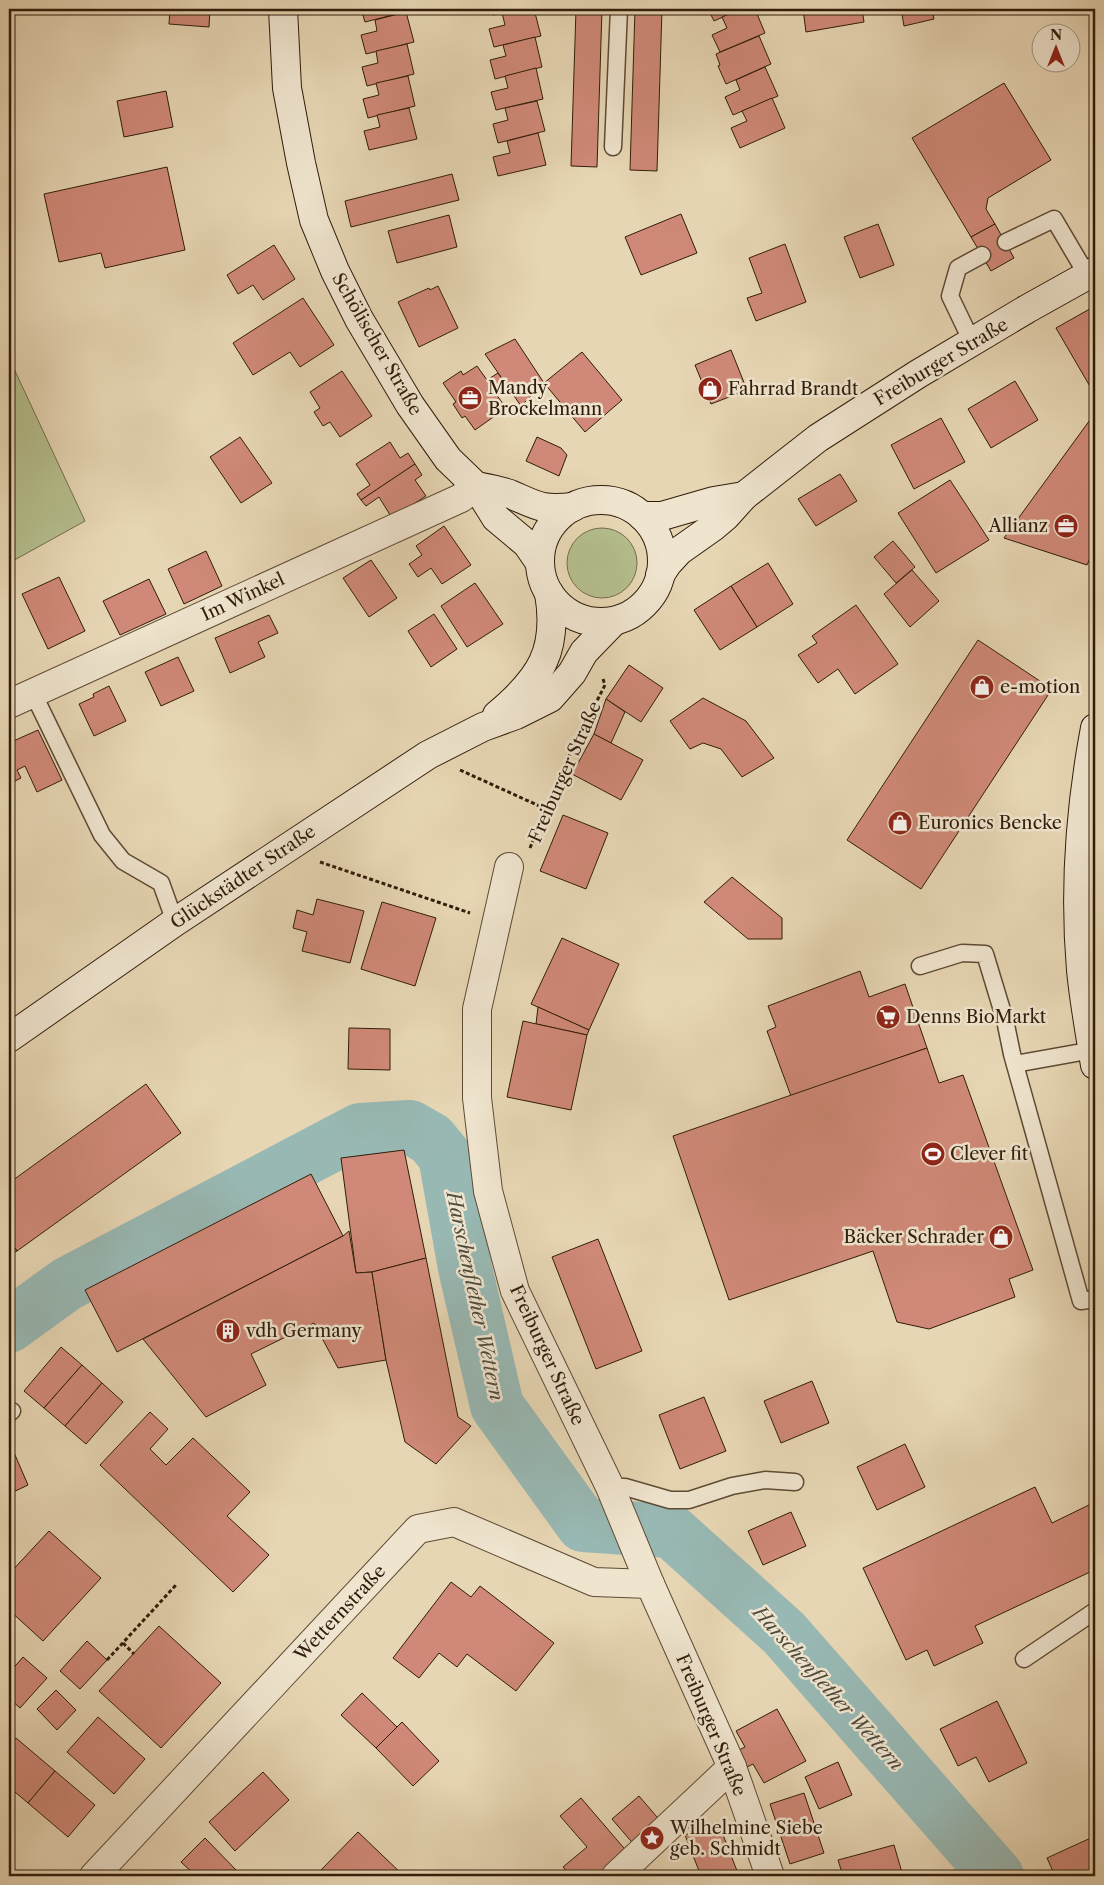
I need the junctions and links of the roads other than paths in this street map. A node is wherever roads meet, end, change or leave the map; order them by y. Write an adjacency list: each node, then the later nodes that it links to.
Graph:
1 (283, 9): 8 (street, Schölischer Straße)
2 (619, 9): 3 (lane)
3 (613, 147)
4 (1006, 242): 6 (lane)
5 (982, 255): 7 (lane)
6 (1091, 273): 7 (street, Freiburger Straße)
7 (972, 342): 9 (street, Freiburger Straße)
8 (476, 486): 10 (street); 12 (street, Schölischer Straße); 16 (street, Im Winkel)
9 (744, 496): 11 (street, Freiburger Straße); 13 (street, Freiburger Straße)
10 (573, 507): 11 (street); 12 (street)
11 (642, 516): 13 (street)
12 (540, 564): 14 (street)
13 (660, 575): 15 (street)
14 (549, 593): 15 (street); 17 (street, Glückstädter Straße)
15 (614, 620): 17 (street, Glückstädter Straße)
16 (21, 699): 20 (lane)
17 (483, 727): 20 (street, Glückstädter Straße)
18 (1095, 728): 21 (street)
19 (509, 867): 28 (street, Freiburger Straße)
20 (175, 922): 23 (street, Glückstädter Straße)
21 (1087, 922): 24 (street)
22 (920, 966): 25 (lane)
23 (9, 1038)
24 (1094, 1058): 25 (lane)
25 (1015, 1064): 26 (lane)
26 (1095, 1298)
27 (795, 1482): 28 (lane)
28 (610, 1487): 29 (street, Freiburger Straße)
29 (650, 1584): 32 (street, Freiburger Straße); 33 (street, Wetternstraße)
30 (1095, 1611): 31 (lane)
31 (1024, 1659)
32 (732, 1767): 34 (street); 35 (street, Freiburger Straße)
33 (94, 1876)
34 (616, 1876)
35 (770, 1876)

